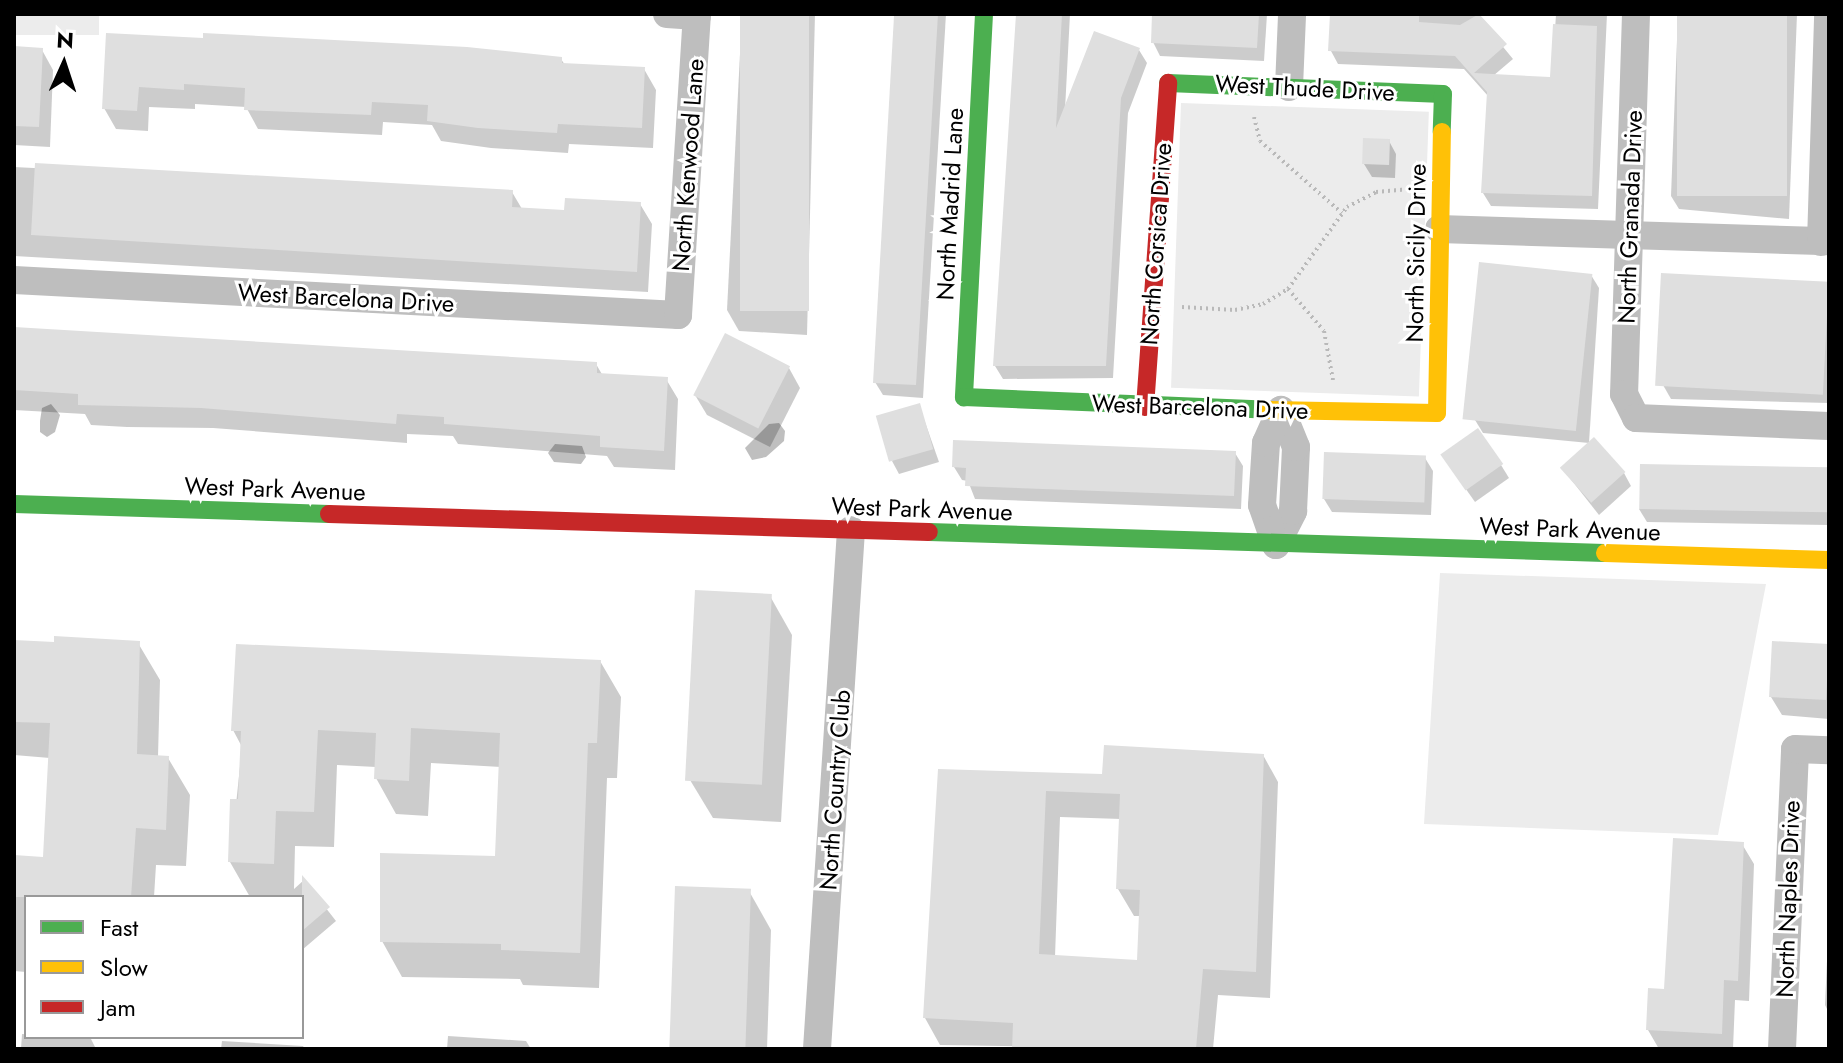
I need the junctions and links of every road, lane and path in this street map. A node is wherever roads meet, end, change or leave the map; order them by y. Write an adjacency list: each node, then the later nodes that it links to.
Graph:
1 (667, 14): 6 (street)
2 (984, 14): 21 (street, North Madrid Lane)
3 (1292, 14): 8 (street)
4 (1636, 14): 14 (street, North Granada Drive)
5 (1828, 14): 15 (street)
6 (697, 15): 19 (street, North Kenwood Lane)
7 (1168, 82): 8 (street, West Thude Drive); 18 (street, North Corsica Drive)
8 (1289, 87): 9 (street, West Thude Drive)
9 (1443, 94): 11 (street, North Sicily Drive)
10 (1254, 117): 12 (path)
11 (1442, 192): 12 (path); 13 (street, North Sicily Drive)
12 (1343, 213): 17 (path)
13 (1439, 229): 14 (street); 24 (street, North Sicily Drive)
14 (1629, 236): 15 (street); 25 (street, North Granada Drive)
15 (1825, 242)
16 (14, 280): 19 (street, West Barcelona Drive)
17 (1288, 289): 18 (path); 20 (path)
18 (1152, 305): 22 (street, North Corsica Drive)
19 (678, 315)
20 (1333, 386)
21 (964, 397): 22 (street, West Barcelona Drive)
22 (1145, 407): 23 (street, West Barcelona Drive)
23 (1281, 410): 24 (street, West Barcelona Drive); 28 (street)
24 (1437, 413)
25 (1829, 426)
26 (14, 504): 27 (street, West Park Avenue)
27 (851, 530): 28 (street, West Park Avenue); 31 (street, North Country Club)
28 (1276, 545): 29 (street, West Park Avenue)
29 (1829, 560)
30 (1829, 750): 32 (street, North Naples Drive)
31 (817, 1049)
32 (1782, 1049)

